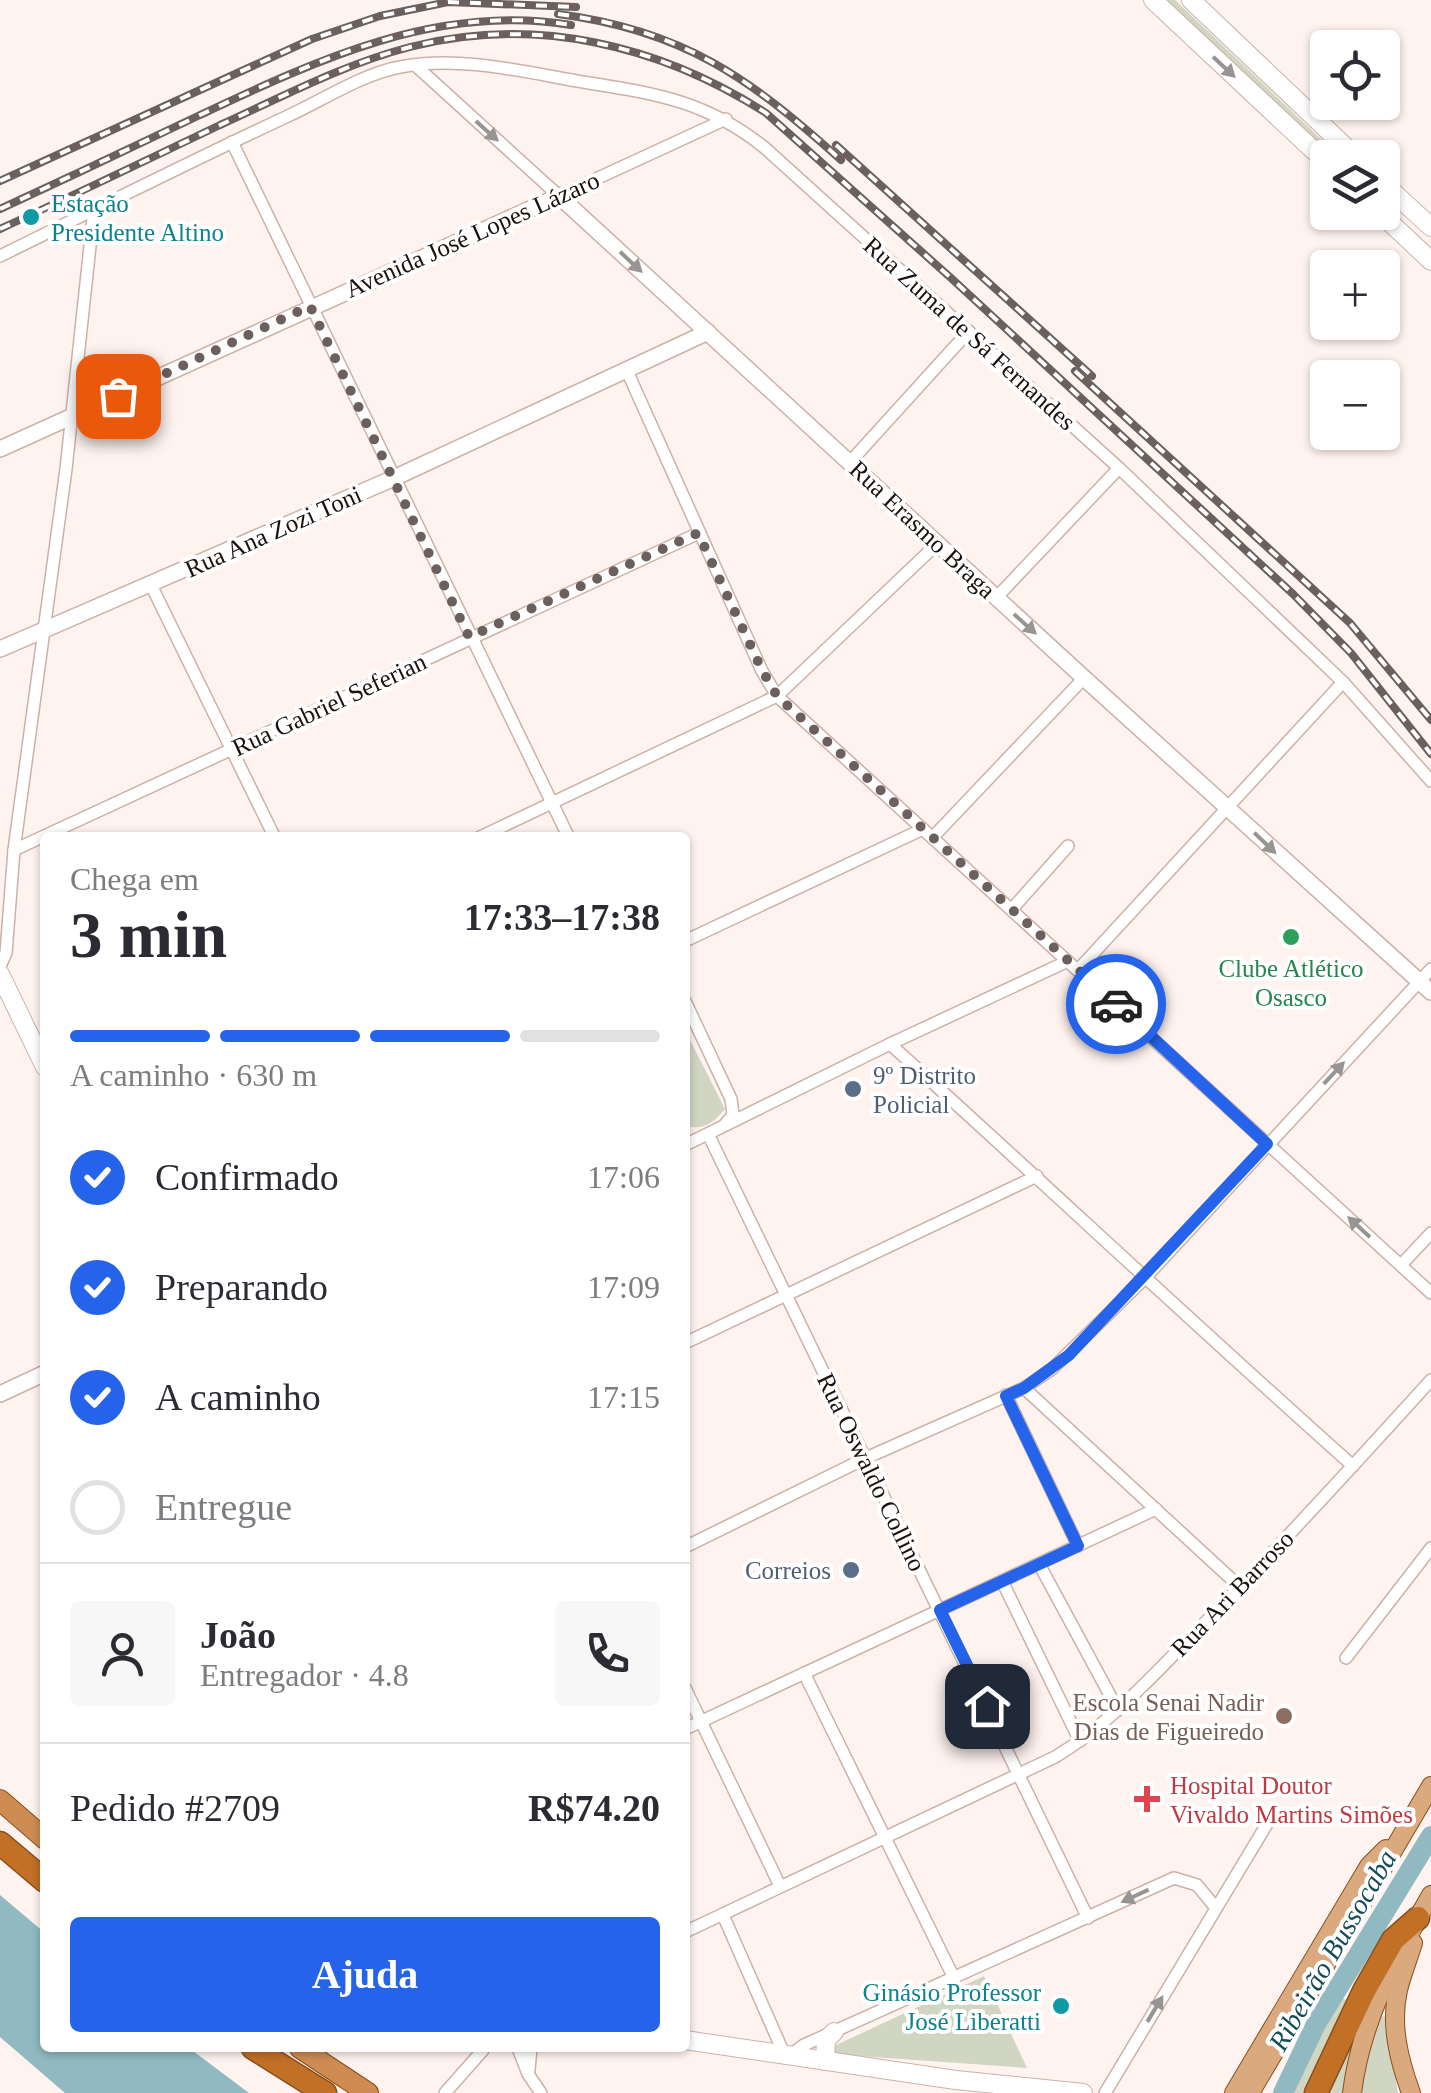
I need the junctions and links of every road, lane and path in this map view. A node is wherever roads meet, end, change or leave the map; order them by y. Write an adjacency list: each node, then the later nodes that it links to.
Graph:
1 (1154, 0): 7 (main road, one-way to 7)
2 (1190, 0): 5 (main road)
3 (415, 66): 4 (street, Rua Zuma de Sá Fernandes); 6 (street, Rua Zuma de Sá Fernandes); 8 (street, Rua Erasmo Braga, one-way to 8)
4 (726, 119): 8 (street, Avenida José Lopes Lázaro); 17 (street, Rua Zuma de Sá Fernandes)
5 (1338, 140)
6 (232, 142): 10 (street, Rua Zuma de Sá Fernandes); 15 (street)
7 (1310, 147)
8 (560, 196): 15 (street, Avenida José Lopes Lázaro); 16 (street, Rua Erasmo Braga, one-way to 16)
9 (1400, 199): 11 (main road)
10 (94, 209): 13 (street, Rua Zuma de Sá Fernandes); 19 (street)
11 (1431, 227)
12 (1399, 230): 14 (main road)
13 (0, 256)
14 (1431, 261)
15 (310, 306): 19 (street, Avenida José Lopes Lázaro); 23 (street)
16 (708, 332): 18 (street, Rua Ana Zozi Toni); 21 (street, Rua Erasmo Braga)
17 (969, 332): 21 (street); 22 (street, Rua Zuma de Sá Fernandes)
18 (627, 371): 23 (street, Rua Ana Zozi Toni); 24 (street)
19 (71, 419): 20 (street, Avenida José Lopes Lázaro); 28 (street)
20 (0, 449)
21 (851, 462): 25 (street, Rua Erasmo Braga)
22 (1120, 468): 27 (street); 32 (street, Rua Zuma de Sá Fernandes)
23 (394, 478): 26 (street, Rua Ana Zozi Toni); 29 (street)
24 (698, 533): 29 (street, Rua Gabriel Seferian); 33 (street)
25 (938, 542): 27 (street, Rua Erasmo Braga); 33 (street)
26 (150, 584): 28 (street, Rua Ana Zozi Toni); 34 (street)
27 (996, 598): 31 (street, Rua Erasmo Braga, one-way to 31)
28 (46, 630): 30 (street, Rua Ana Zozi Toni); 45 (street)
29 (469, 637): 34 (street, Rua Gabriel Seferian); 36 (street)
30 (0, 649)
31 (1084, 678): 37 (street, Rua Erasmo Braga); 42 (street)
32 (1344, 682): 35 (street, Rua Zuma de Sá Fernandes); 37 (street)
33 (777, 696): 36 (street); 42 (street)
34 (233, 749): 38 (street, Rua Gabriel Seferian); 39 (street)
35 (1431, 782)
36 (551, 802): 40 (street); 41 (street)
37 (1230, 808): 49 (street); 52 (street, Rua Erasmo Braga, one-way to 52)
38 (53, 832)
39 (272, 832)
40 (490, 832)
41 (565, 832)
42 (928, 833): 46 (street); 48 (street)
43 (40, 838): 45 (street, Rua Gabriel Seferian)
44 (1068, 846): 46 (street)
45 (14, 850): 47 (street)
46 (1012, 909): 49 (street)
47 (4, 922): 50 (street)
48 (690, 939)
49 (1073, 965): 54 (street); 61 (street)
50 (0, 966)
51 (0, 974): 55 (main road)
52 (1427, 980): 61 (street, one-way to 52)
53 (690, 1012): 56 (street)
54 (890, 1044): 57 (street); 62 (street)
55 (40, 1045)
56 (732, 1100): 57 (street); 58 (street)
57 (752, 1112): 58 (street)
58 (723, 1126): 59 (street)
59 (708, 1134): 60 (street); 67 (street, Rua Oswaldo Collino)
60 (690, 1141)
61 (1267, 1144): 64 (street, one-way to 61); 65 (street)
62 (1036, 1176): 65 (street); 67 (street)
63 (1431, 1233): 64 (street)
64 (1401, 1266): 66 (street)
65 (1144, 1279): 71 (street); 75 (street)
66 (1431, 1293)
67 (785, 1295): 68 (street); 74 (street, Rua Oswaldo Collino)
68 (690, 1341)
69 (40, 1375): 72 (street)
70 (1431, 1380): 75 (street, Rua Ari Barroso)
71 (1024, 1388): 73 (street); 76 (street)
72 (0, 1394)
73 (1006, 1396): 74 (street); 78 (street)
74 (866, 1458): 77 (street); 83 (street, Rua Oswaldo Collino)
75 (1353, 1466): 82 (street, Rua Ari Barroso)
76 (1156, 1509): 78 (street); 82 (street)
77 (690, 1545)
78 (1078, 1546): 80 (street)
79 (1431, 1548): 84 (street)
80 (1039, 1564): 81 (street); 87 (street)
81 (1002, 1581): 83 (street); 90 (street)
82 (1240, 1587): 87 (street, Rua Ari Barroso)
83 (940, 1610): 85 (street); 91 (street, Rua Oswaldo Collino)
84 (1346, 1658)
85 (804, 1673): 88 (street); 97 (street)
86 (690, 1698): 88 (street)
87 (1118, 1710): 90 (street, Rua Ari Barroso)
88 (702, 1721): 89 (street); 100 (street)
89 (690, 1727)
90 (1080, 1742): 91 (street, Rua Ari Barroso)
91 (1019, 1772): 97 (street, Rua Ari Barroso); 104 (street, Rua Oswaldo Collino)
92 (1431, 1786): 96 (main road)
93 (0, 1800): 95 (highway)
94 (1267, 1824): 102 (street)
95 (40, 1835)
96 (1402, 1835): 118 (main road); 118 (main road)
97 (885, 1837): 100 (street, Rua Ari Barroso); 107 (street)
98 (0, 1843): 99 (highway)
99 (40, 1877)
100 (780, 1886): 103 (street, Rua Ari Barroso)
101 (1431, 1895): 105 (main road)
102 (1216, 1908): 104 (street, one-way to 104); 124 (street, one-way to 102)
103 (723, 1915): 106 (street, Rua Ari Barroso); 115 (street)
104 (1088, 1918): 107 (street)
105 (1418, 1918): 125 (highway); 126 (main road); 127 (main road)
106 (690, 1928)
107 (954, 1978): 108 (street)
108 (834, 2032): 115 (street); 116 (main road)
109 (690, 2041): 115 (main road)
110 (259, 2052): 119 (highway)
111 (306, 2052): 120 (highway)
112 (481, 2052): 121 (street)
113 (520, 2052): 117 (street)
114 (531, 2052): 117 (street)
115 (787, 2056): 116 (main road)
116 (825, 2062): 123 (main road)
117 (528, 2074): 122 (street)
118 (1237, 2092)
119 (326, 2093)
120 (368, 2093)
121 (446, 2093)
122 (541, 2093)
123 (1083, 2093)
124 (1105, 2093)
125 (1316, 2093)
126 (1352, 2093)
127 (1411, 2093)

